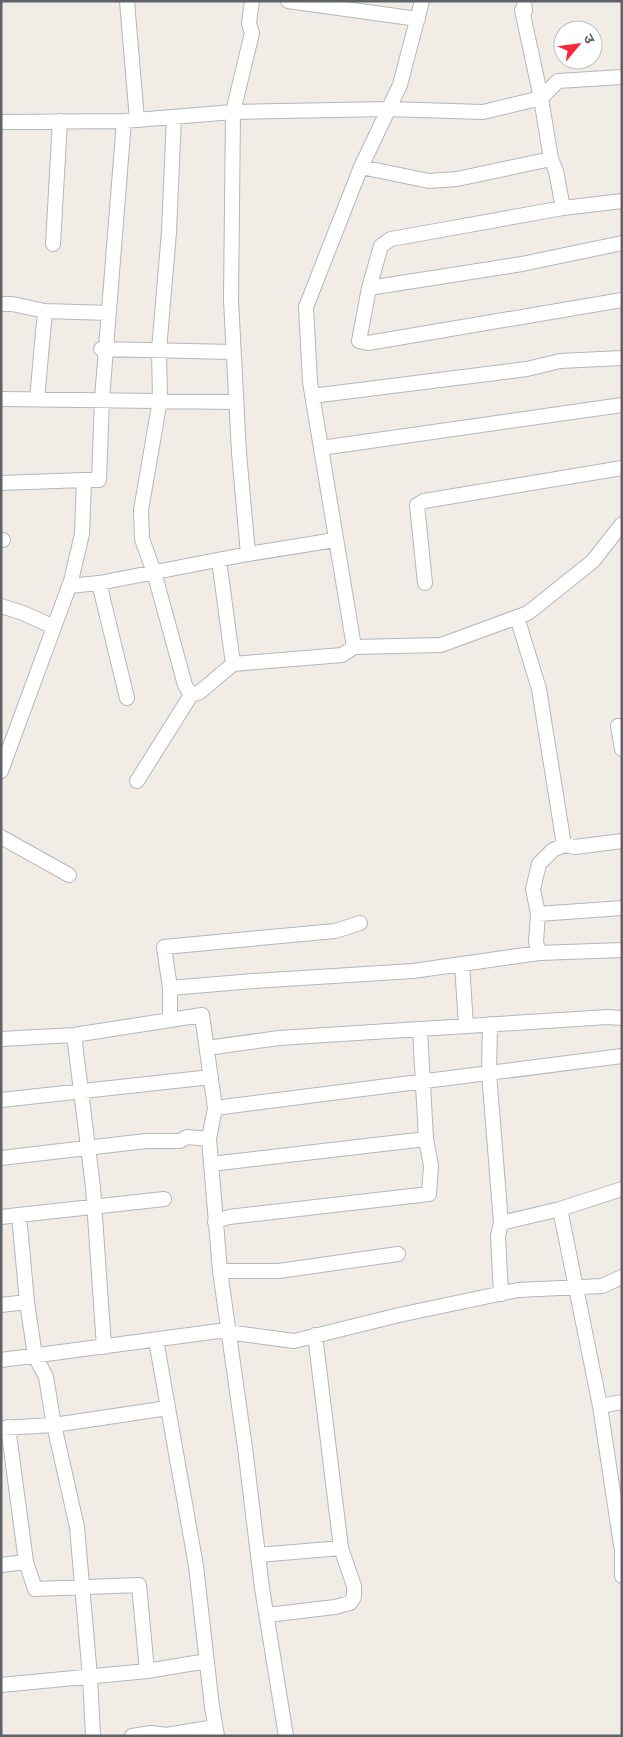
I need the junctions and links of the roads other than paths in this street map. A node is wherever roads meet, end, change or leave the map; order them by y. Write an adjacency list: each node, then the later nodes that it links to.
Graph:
1 (127, 1): 12 (street)
2 (252, 1): 10 (street)
3 (288, 1): 6 (street)
4 (422, 1): 6 (street)
5 (524, 1): 8 (street)
6 (418, 20): 9 (street)
7 (622, 77): 8 (street)
8 (541, 98): 9 (street); 15 (street)
9 (388, 110): 10 (street); 16 (street)
10 (233, 112): 11 (street); 28 (street)
11 (174, 117): 12 (street); 27 (street)
12 (131, 120): 13 (street); 25 (street)
13 (60, 121): 14 (street); 19 (street)
14 (1, 122)
15 (551, 159): 16 (street); 18 (street)
16 (361, 167): 30 (street)
17 (622, 201): 18 (street)
18 (563, 208): 21 (street)
19 (53, 244)
20 (622, 244): 21 (street)
21 (369, 288): 22 (street)
22 (622, 300)
23 (1, 304): 24 (street)
24 (45, 311): 25 (street); 32 (street)
25 (109, 313): 26 (street)
26 (104, 349): 27 (street); 33 (street)
27 (159, 350): 28 (street); 34 (street)
28 (234, 352): 35 (street)
29 (622, 358): 30 (street)
30 (312, 396): 37 (street)
31 (1, 399): 32 (street)
32 (38, 399): 33 (street)
33 (102, 399): 34 (street); 39 (street)
34 (160, 400): 35 (street); 45 (street)
35 (236, 402): 43 (street)
36 (622, 405): 37 (street)
37 (321, 448): 42 (street)
38 (622, 468): 47 (street)
39 (84, 480): 40 (street); 48 (street)
40 (1, 483)
41 (622, 524): 50 (street)
42 (335, 540): 43 (street); 52 (street)
43 (248, 554): 44 (street)
44 (218, 560): 45 (street); 53 (street)
45 (154, 572): 46 (street); 54 (street)
46 (99, 583): 48 (street); 55 (street)
47 (425, 583)
48 (69, 586): 51 (street)
49 (1, 606): 51 (street)
50 (516, 617): 52 (street); 62 (street)
51 (54, 627): 58 (street)
52 (354, 647): 53 (street)
53 (233, 664): 54 (street)
54 (191, 696): 59 (street)
55 (127, 698)
56 (618, 726): 57 (street)
57 (622, 749)
58 (1, 771)
59 (137, 781)
60 (1, 837): 63 (street)
61 (622, 841): 62 (street)
62 (564, 845): 65 (street)
63 (69, 875)
64 (622, 908): 65 (street)
65 (538, 914): 68 (street)
66 (360, 923): 70 (street)
67 (622, 950): 68 (street)
68 (539, 953): 69 (street)
69 (462, 964): 70 (street); 74 (street)
70 (170, 988): 72 (street)
71 (622, 1018): 73 (street)
72 (170, 1020): 76 (street); 78 (street)
73 (490, 1024): 74 (street); 80 (street)
74 (466, 1026): 75 (street)
75 (420, 1030): 78 (street); 82 (street)
76 (74, 1034): 77 (street); 83 (street)
77 (1, 1039)
78 (207, 1048): 81 (street)
79 (622, 1056): 80 (street)
80 (489, 1073): 82 (street); 98 (street)
81 (211, 1077): 83 (street); 85 (street)
82 (422, 1081): 85 (street); 87 (street)
83 (81, 1091): 84 (street); 88 (street)
84 (1, 1100)
85 (215, 1108): 86 (street)
86 (209, 1139): 88 (street); 90 (street)
87 (426, 1140): 90 (street); 97 (street)
88 (88, 1148): 89 (street); 93 (street)
89 (1, 1158)
90 (211, 1164): 97 (street)
91 (622, 1189): 94 (street)
92 (164, 1199): 93 (street)
93 (95, 1207): 95 (street); 109 (street)
94 (560, 1209): 98 (street); 102 (street)
95 (19, 1215): 96 (street); 104 (street)
96 (1, 1217)
97 (215, 1222): 100 (street)
98 (500, 1223): 103 (street)
99 (398, 1254): 100 (street)
100 (220, 1271): 106 (street)
101 (622, 1277): 102 (street)
102 (576, 1287): 103 (street); 113 (street)
103 (501, 1294): 107 (street)
104 (26, 1302): 105 (street); 110 (street)
105 (1, 1305)
106 (230, 1332): 107 (street); 108 (street); 120 (street)
107 (315, 1336): 119 (street)
108 (156, 1340): 109 (street); 114 (street)
109 (104, 1347): 110 (street)
110 (35, 1356): 111 (street); 115 (street)
111 (1, 1360)
112 (622, 1402): 113 (street)
113 (600, 1406): 117 (street)
114 (168, 1408): 115 (street); 126 (street)
115 (54, 1425): 116 (street); 124 (street)
116 (5, 1427): 121 (street)
117 (618, 1495): 118 (street)
118 (622, 1545): 123 (street)
119 (341, 1548): 120 (street); 125 (street)
120 (258, 1555): 125 (street)
121 (26, 1562): 122 (street); 124 (street)
122 (1, 1565)
123 (622, 1576)
124 (83, 1588): 127 (street); 128 (street)
125 (267, 1615): 133 (street)
126 (207, 1661): 127 (street); 130 (street)
127 (147, 1672): 128 (street)
128 (90, 1678): 129 (street); 131 (street)
129 (1, 1685)
130 (216, 1731): 132 (street)
131 (93, 1736)
132 (132, 1736)
133 (286, 1736)

